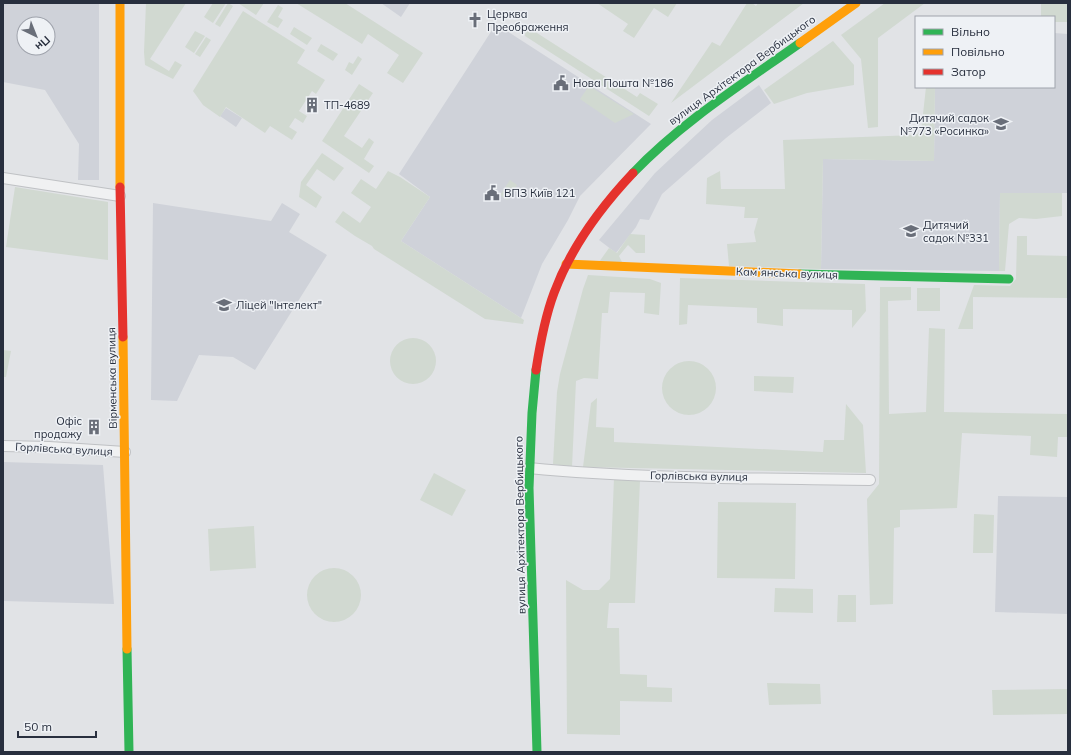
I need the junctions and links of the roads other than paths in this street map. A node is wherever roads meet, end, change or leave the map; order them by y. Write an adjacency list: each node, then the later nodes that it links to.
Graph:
1 (120, 3): 4 (street, Вірменська вулиця)
2 (856, 3): 5 (street, вулиця Архітектора Вербицького)
3 (3, 178): 4 (street)
4 (120, 196): 8 (street, Вірменська вулиця)
5 (566, 264): 6 (street, Камʼянська вулиця); 9 (street, вулиця Архітектора Вербицького)
6 (1009, 279)
7 (3, 446): 8 (street, Горлівська вулиця)
8 (125, 452): 11 (street, Вірменська вулиця)
9 (529, 468): 10 (street, Горлівська вулиця); 12 (street, вулиця Архітектора Вербицького)
10 (870, 480)
11 (129, 752)
12 (537, 752)

